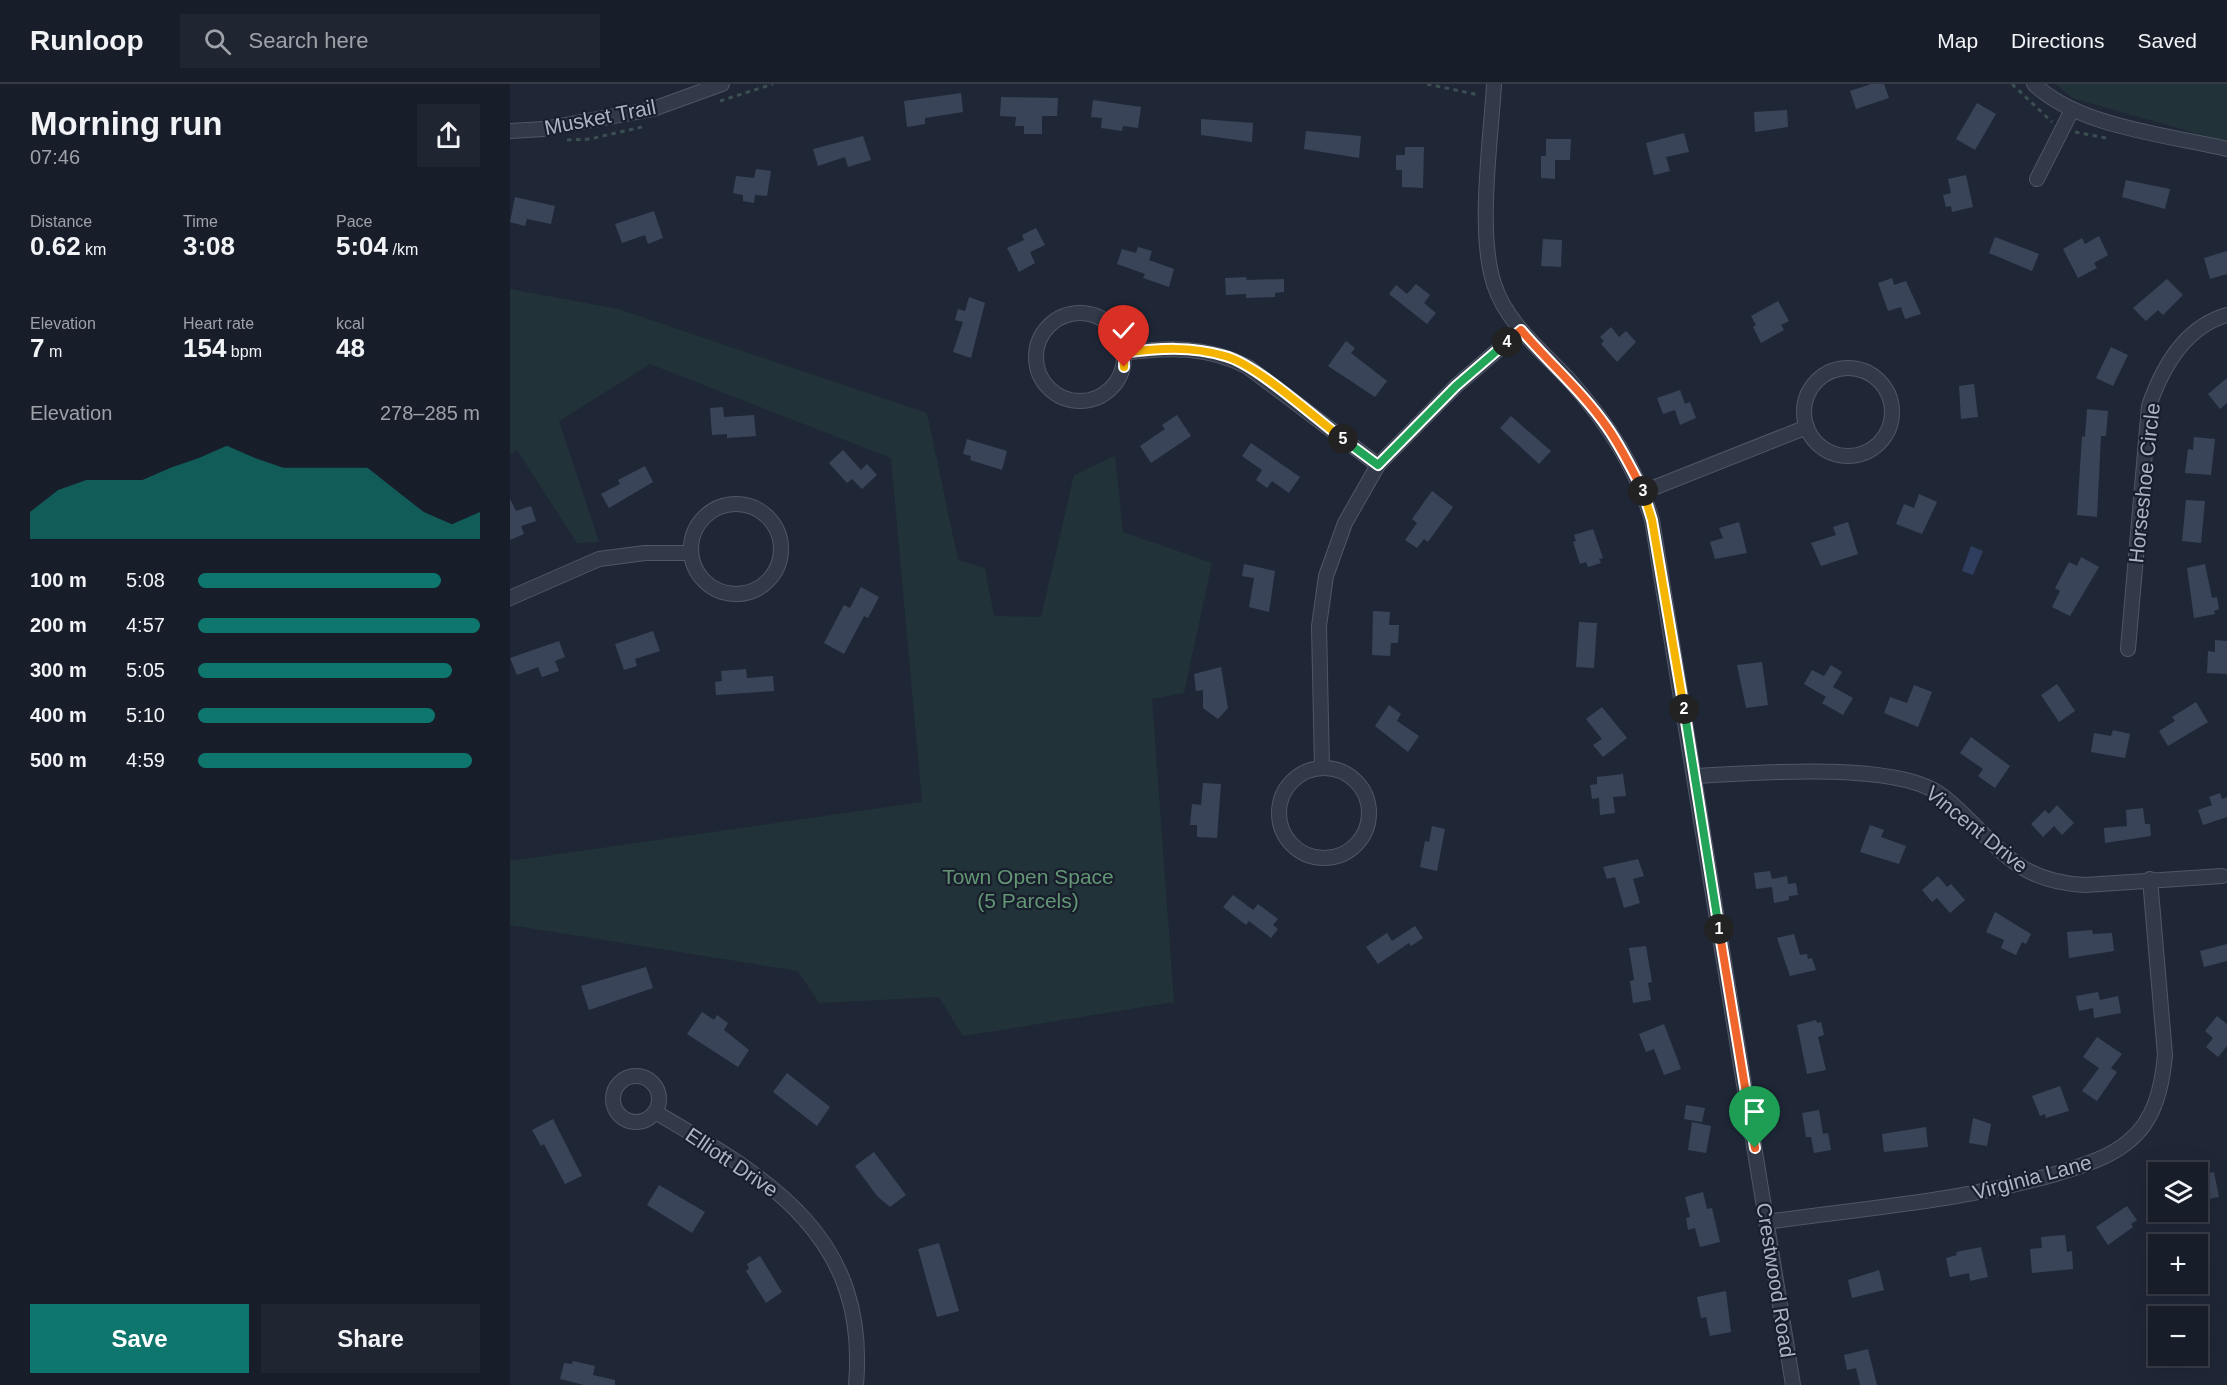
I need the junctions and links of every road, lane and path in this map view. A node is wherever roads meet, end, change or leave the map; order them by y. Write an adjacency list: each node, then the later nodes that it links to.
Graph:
1 (722, 84): 7 (street, Musket Trail)
2 (1427, 84): 5 (path)
3 (1494, 84): 11 (street, Crestwood Road)
4 (2034, 84): 6 (street)
5 (1479, 94)
6 (2072, 110): 8 (street); 9 (street)
7 (510, 130)
8 (2227, 149)
9 (2037, 179)
10 (2227, 315): 18 (street, Horseshoe Circle)
11 (1521, 330): 14 (street); 15 (street, Crestwood Road)
12 (1124, 353): 12 (street); 14 (street)
13 (1807, 427): 13 (street); 15 (street)
14 (1378, 465): 19 (street)
15 (1643, 492): 20 (street, Crestwood Road)
16 (691, 553): 16 (street); 17 (street)
17 (510, 598)
18 (2128, 649)
19 (1322, 768): 19 (street)
20 (1695, 776): 22 (street, Vincent Drive); 24 (street, Crestwood Road)
21 (2222, 876): 22 (street, Vincent Drive)
22 (2150, 879): 24 (street, Virginia Lane)
23 (655, 1112): 25 (street, Elliott Drive)
24 (1766, 1222): 26 (street, Crestwood Road)
25 (856, 1385)
26 (1792, 1385)

